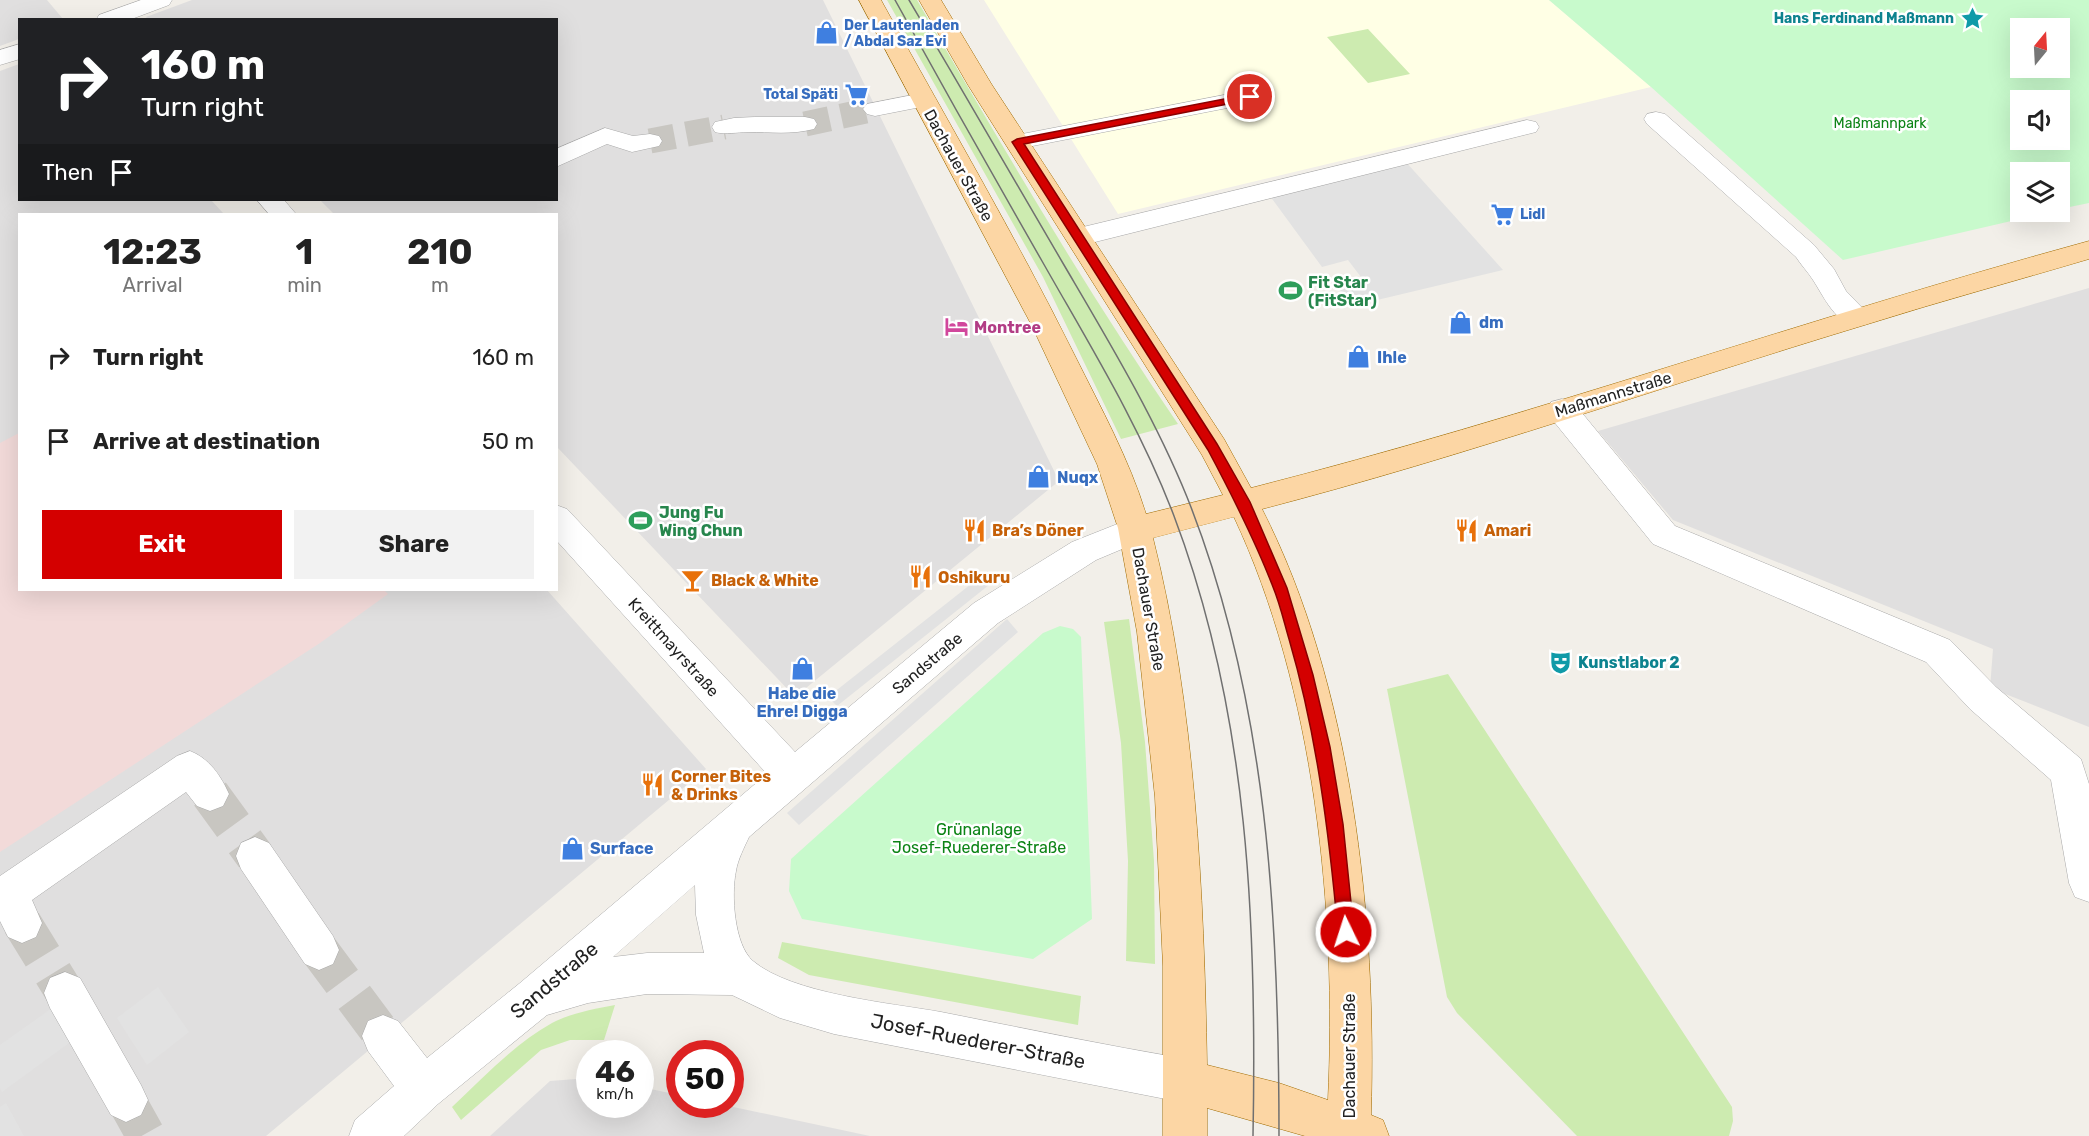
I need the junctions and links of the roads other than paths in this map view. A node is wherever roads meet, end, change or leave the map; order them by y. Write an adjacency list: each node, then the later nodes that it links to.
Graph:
1 (161, 0): 4 (street)
2 (870, 0): 8 (main road, Dachauer Straße)
3 (930, 0): 15 (main road, Dachauer Straße)
4 (105, 16)
5 (18, 52): 6 (street)
6 (0, 58)
7 (1250, 97): 15 (street)
8 (923, 100): 9 (street); 25 (main road, Dachauer Straße)
9 (875, 109)
10 (1656, 119): 21 (street)
11 (805, 124): 12 (street)
12 (724, 127)
13 (1527, 127): 19 (street)
14 (650, 141): 16 (street)
15 (1017, 142): 19 (main road, Dachauer Straße)
16 (558, 158)
17 (271, 201): 18 (street)
18 (282, 213)
19 (1079, 237): 23 (main road, Dachauer Straße)
20 (2089, 250): 21 (main road, Maßmannstraße)
21 (1857, 317): 22 (main road, Maßmannstraße)
22 (1562, 410): 23 (main road, Maßmannstraße); 30 (street)
23 (1243, 502): 25 (main road, Maßmannstraße); 40 (main road, Dachauer Straße)
24 (558, 520): 26 (street, Kreittmayrstraße)
25 (1135, 530): 26 (street, Sandstraße); 37 (main road, Dachauer Straße)
26 (793, 775): 28 (street, Sandstraße)
27 (210, 794): 31 (street)
28 (737, 823): 33 (street, Sandstraße); 35 (street, Sandstraße)
29 (255, 856): 32 (street)
30 (2089, 883)
31 (22, 923)
32 (319, 950)
33 (754, 985): 35 (street, Josef-Ruederer-Straße); 37 (street, Josef-Ruederer-Straße)
34 (65, 993): 39 (street)
35 (535, 998): 38 (street, Sandstraße)
36 (383, 1036): 38 (street)
37 (1185, 1080): 40 (main road); 42 (main road, Dachauer Straße)
38 (423, 1089): 41 (street, Sandstraße)
39 (126, 1100)
40 (1355, 1133)
41 (371, 1136)
42 (1185, 1136)

